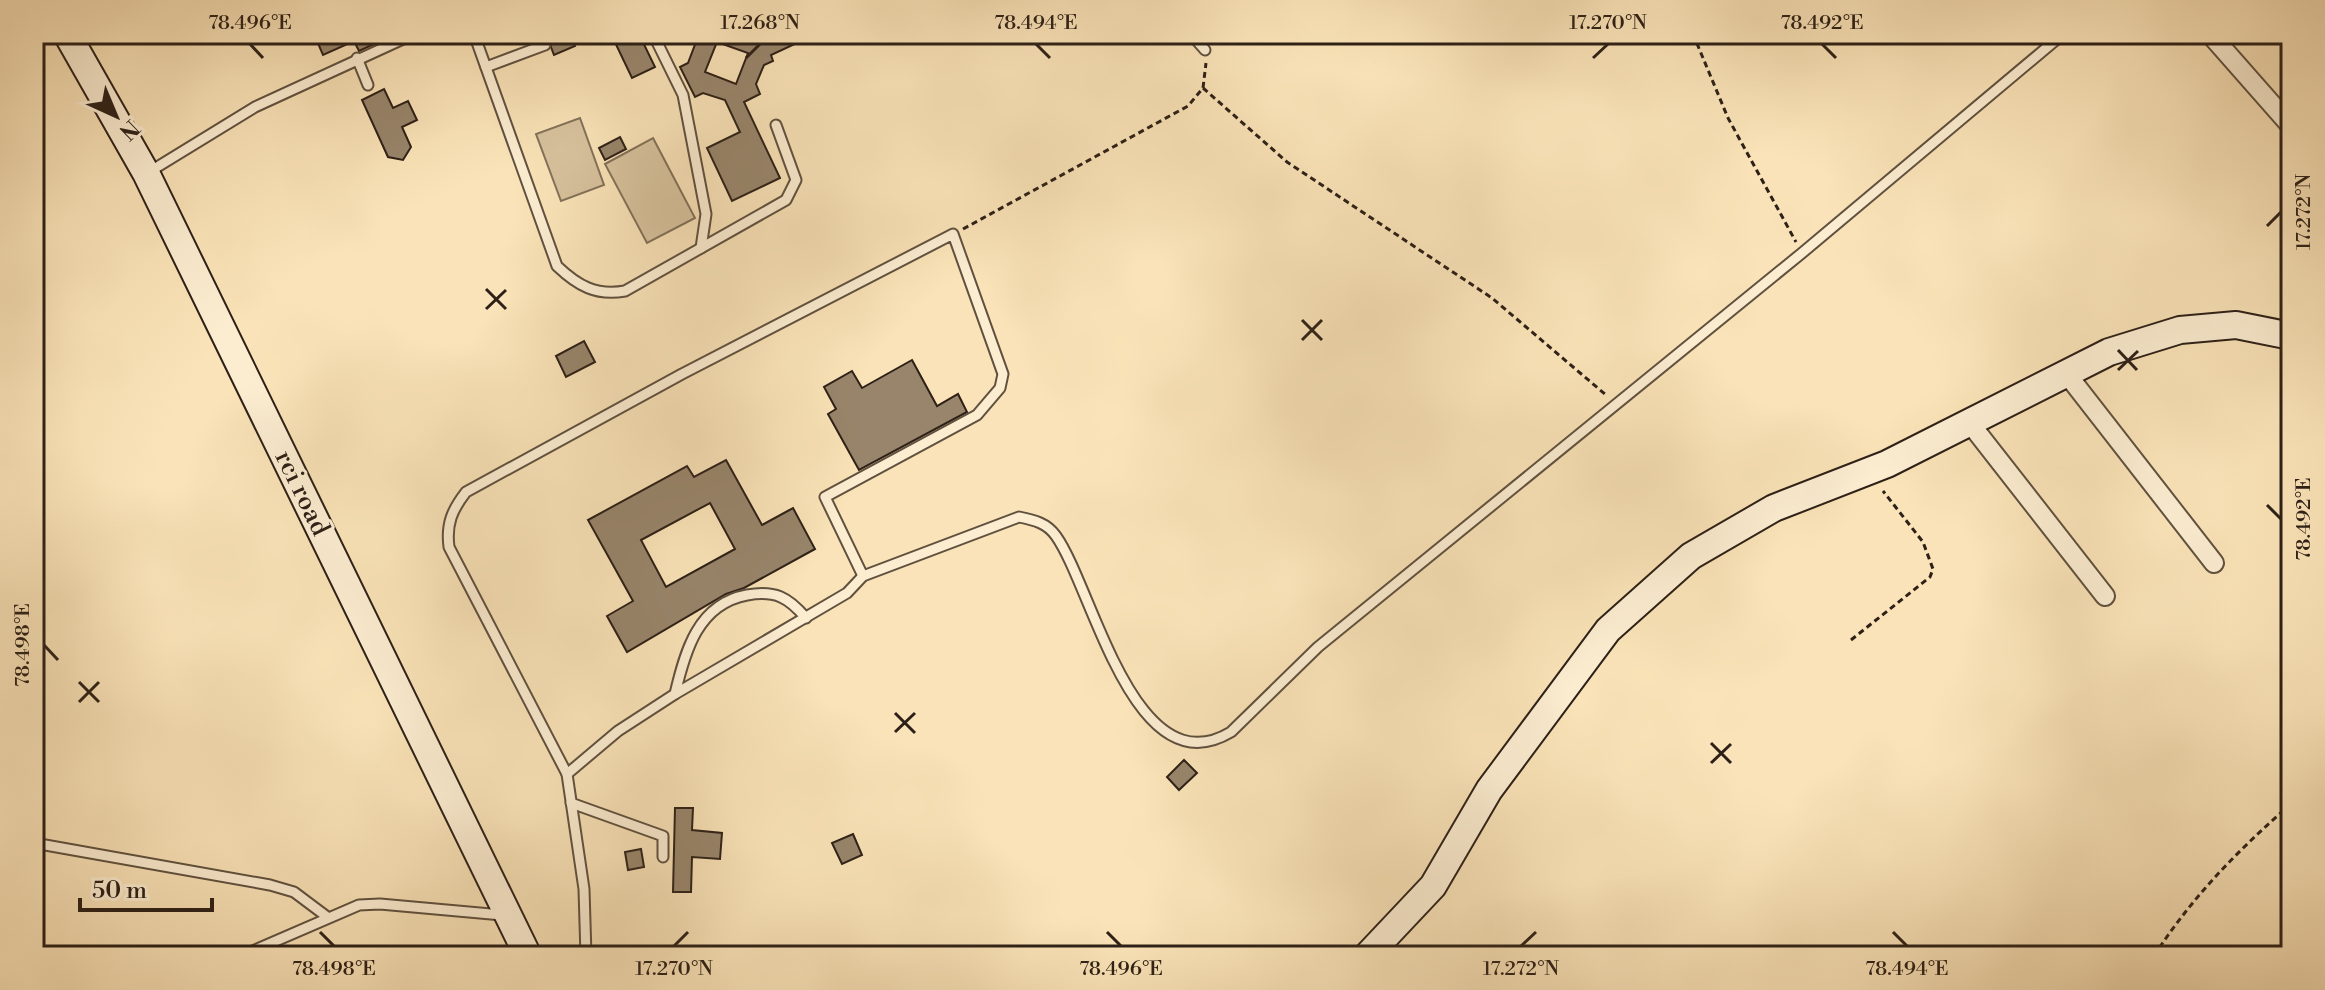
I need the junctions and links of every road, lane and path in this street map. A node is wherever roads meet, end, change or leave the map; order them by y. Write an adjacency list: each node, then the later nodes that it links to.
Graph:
1 (67, 34): 17 (main road, rci road)
2 (414, 34): 11 (lane)
3 (474, 34): 12 (lane)
4 (653, 34): 19 (lane)
5 (1191, 34): 10 (lane)
6 (1693, 34): 20 (path)
7 (2063, 34): 20 (lane)
8 (2210, 34): 16 (street)
9 (545, 45): 12 (lane)
10 (1205, 50): 14 (path)
11 (357, 58): 13 (lane); 17 (lane)
12 (486, 67): 19 (lane)
13 (368, 85)
14 (1203, 88): 18 (path); 23 (path)
15 (776, 125): 19 (lane)
16 (2291, 126)
17 (146, 173): 37 (main road, rci road)
18 (953, 234): 27 (lane); 32 (lane)
19 (701, 248)
20 (1802, 253): 23 (lane)
21 (2291, 336): 22 (main road)
22 (2066, 373): 24 (main road); 26 (street)
23 (1615, 403): 27 (lane)
24 (1969, 422): 25 (main road); 28 (street)
25 (1868, 472): 30 (path); 42 (main road)
26 (2214, 563)
27 (863, 576): 29 (lane)
28 (2105, 596)
29 (806, 618): 31 (lane); 31 (lane)
30 (1851, 640)
31 (675, 694): 32 (lane)
32 (567, 774): 33 (lane)
33 (571, 803): 36 (lane); 41 (lane)
34 (2291, 804): 43 (path)
35 (34, 843): 38 (lane)
36 (663, 857)
37 (507, 915): 38 (lane); 40 (main road, rci road)
38 (326, 916): 39 (lane)
39 (241, 956)
40 (528, 956)
41 (586, 956)
42 (1367, 956)
43 (2154, 956)

